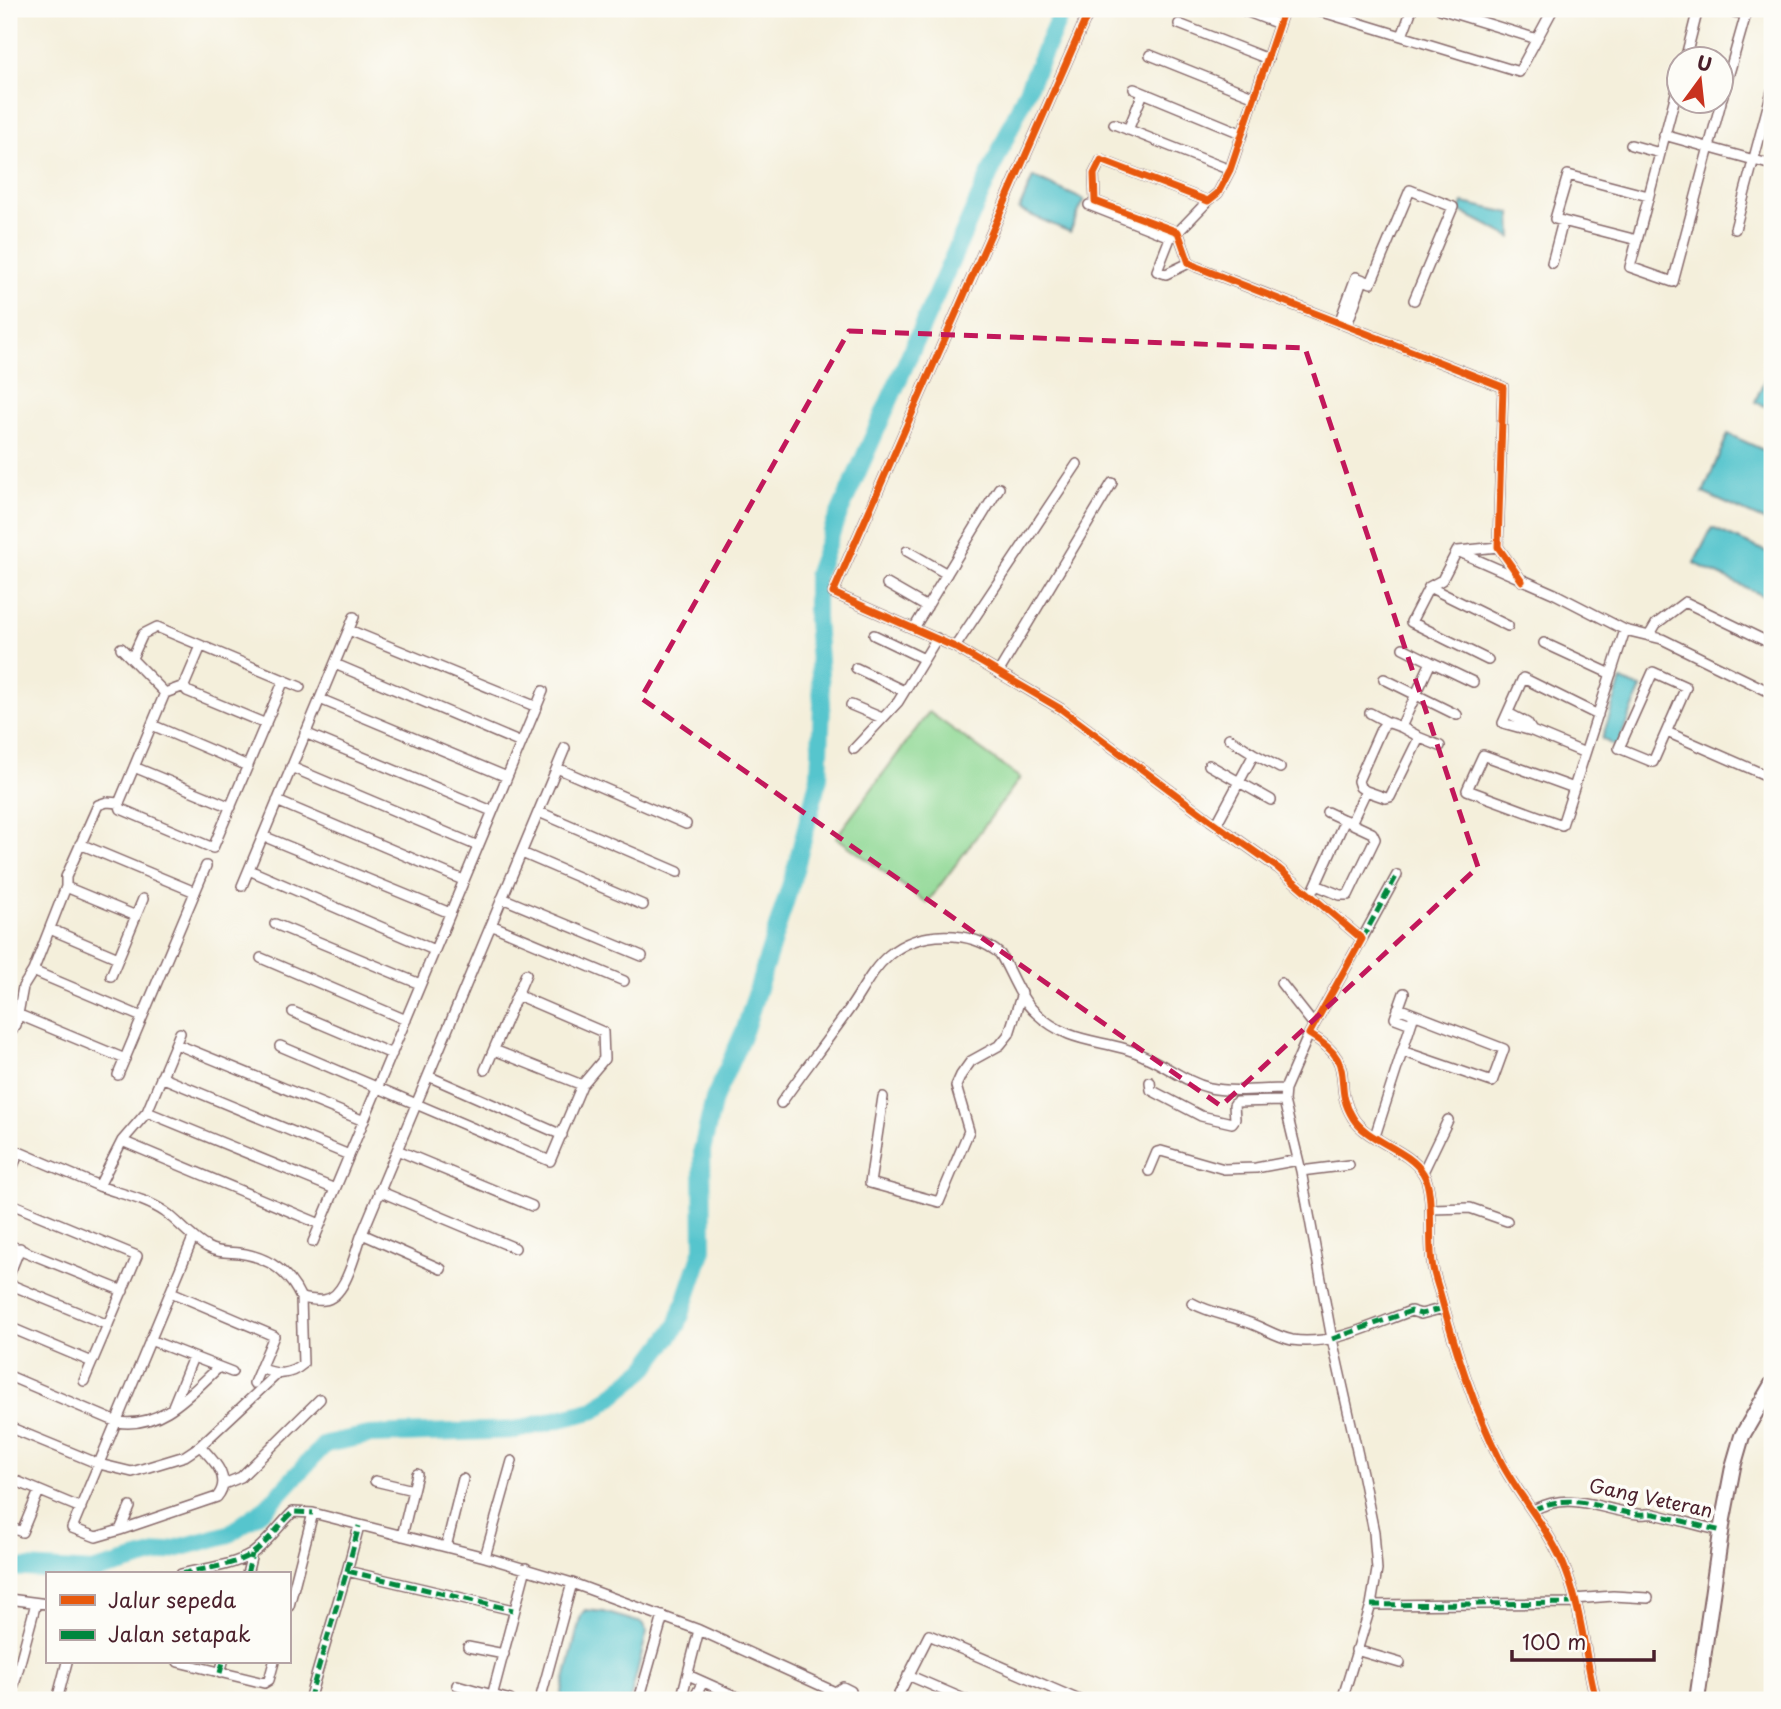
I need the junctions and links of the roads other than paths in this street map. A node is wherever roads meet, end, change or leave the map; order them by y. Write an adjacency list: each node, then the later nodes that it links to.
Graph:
1 (1090, 9): 55 (street)
2 (1240, 9): 10 (street)
3 (1283, 9): 10 (street)
4 (1313, 9): 11 (street)
5 (1412, 9): 11 (street)
6 (1440, 9): 12 (street)
7 (1553, 9): 12 (street)
8 (1746, 11): 13 (street); 14 (street)
9 (1179, 24): 16 (street)
10 (1279, 24): 16 (street)
11 (1402, 36): 12 (street)
12 (1537, 39)
13 (1689, 46)
14 (1736, 47)
15 (1150, 55): 18 (street)
16 (1268, 59): 18 (street)
17 (1772, 91): 28 (street)
18 (1255, 97): 23 (street)
19 (1669, 116): 24 (street)
20 (1716, 116): 26 (street)
21 (1114, 124): 22 (street)
22 (1128, 130): 23 (street); 30 (street)
23 (1242, 134): 30 (street)
24 (1664, 135): 26 (street); 27 (street)
25 (1631, 145): 27 (street)
26 (1707, 147): 28 (street); 37 (street)
27 (1660, 153): 31 (street)
28 (1754, 160): 29 (street); 35 (street)
29 (1772, 165)
30 (1230, 170): 32 (street)
31 (1648, 196): 34 (street); 37 (street)
32 (1208, 201): 36 (street); 36 (street)
33 (1089, 205): 36 (street)
34 (1563, 221): 37 (street); 39 (street)
35 (1735, 229)
36 (1173, 233): 38 (street); 38 (street)
37 (1637, 240)
38 (1189, 263): 41 (street)
39 (1552, 263)
40 (1414, 300): 41 (street)
41 (1343, 324): 45 (street)
42 (1077, 464): 64 (street)
43 (1112, 483): 73 (street)
44 (999, 488): 48 (street)
45 (1498, 547): 47 (street); 49 (street)
46 (907, 551): 48 (street)
47 (1457, 551): 49 (street); 51 (street)
48 (947, 574): 52 (street)
49 (1522, 581): 57 (street)
50 (887, 584): 52 (street)
51 (1429, 587): 54 (street); 69 (street)
52 (927, 607): 55 (street)
53 (354, 617): 56 (street)
54 (1508, 626)
55 (914, 628): 60 (street)
56 (349, 630): 71 (street); 87 (street)
57 (1625, 630): 59 (street); 74 (street)
58 (874, 635): 68 (street)
59 (1649, 636): 62 (street); 83 (street)
60 (937, 638): 64 (street); 68 (street)
61 (1544, 643): 74 (street)
62 (1772, 644)
63 (201, 646): 67 (street); 76 (street); 78 (street)
64 (955, 647): 73 (street)
65 (121, 648): 67 (street)
66 (1403, 648): 70 (street)
67 (132, 658): 82 (street)
68 (924, 659): 81 (street)
69 (1488, 660)
70 (1431, 662): 77 (street); 84 (street)
71 (335, 664): 85 (street); 100 (street)
72 (856, 668): 81 (street)
73 (998, 673): 126 (street)
74 (1611, 674): 90 (street)
75 (1384, 679): 84 (street)
76 (284, 680): 79 (street); 93 (street)
77 (1473, 682)
78 (184, 686): 82 (street); 93 (street)
79 (300, 687)
80 (543, 691): 87 (street)
81 (904, 691): 91 (street)
82 (165, 693): 94 (street)
83 (1772, 693)
84 (1416, 695): 89 (street); 95 (street)
85 (320, 699): 97 (street); 112 (street)
86 (851, 705): 91 (street)
87 (537, 707): 100 (street)
88 (1370, 713): 92 (street)
89 (1457, 715)
90 (1598, 715): 104 (street); 104 (street)
91 (882, 719): 103 (street)
92 (1387, 722): 95 (street); 116 (street)
93 (266, 724): 107 (street)
94 (152, 725): 107 (street); 108 (street)
95 (1401, 727): 98 (street)
96 (1667, 732): 96 (street); 113 (street)
97 (306, 733): 109 (street); 121 (street)
98 (1418, 737): 101 (street); 116 (street)
99 (1229, 738): 105 (street)
100 (521, 743): 112 (street)
101 (1440, 746)
102 (565, 748): 110 (street)
103 (854, 748)
104 (1585, 753): 115 (street)
105 (1254, 754): 111 (street); 114 (street)
106 (1209, 765): 114 (street)
107 (248, 766): 120 (street)
108 (134, 767): 119 (street); 120 (street)
109 (291, 767): 118 (street); 129 (street)
110 (557, 768): 123 (street); 125 (street)
111 (1280, 768)
112 (507, 777): 121 (street)
113 (1772, 778)
114 (1239, 783): 117 (street); 126 (street)
115 (1574, 789): 115 (street)
116 (1366, 791): 124 (street)
117 (1271, 800)
118 (277, 801): 127 (street); 135 (street)
119 (119, 803): 120 (street); 128 (street)
120 (231, 807)
121 (492, 811): 129 (street)
122 (1327, 811): 124 (street)
123 (539, 812): 130 (street); 133 (street)
124 (1348, 822): 136 (street); 136 (street)
125 (686, 824)
126 (1216, 825): 140 (street)
127 (263, 836): 132 (street); 144 (street)
128 (80, 844): 138 (street); 139 (street)
129 (478, 846): 135 (street)
130 (522, 853): 141 (street); 143 (street)
131 (206, 866): 139 (street)
132 (248, 870): 137 (street); 150 (street)
133 (678, 872)
134 (1397, 875): 149 (street)
135 (463, 880): 144 (street)
136 (1316, 885): 140 (street)
137 (242, 886)
138 (66, 887): 145 (street); 148 (street)
139 (195, 892): 165 (street)
140 (1311, 897): 149 (street)
141 (502, 898): 147 (street); 151 (street)
142 (143, 899): 145 (street)
143 (643, 905)
144 (450, 913): 150 (street)
145 (136, 916): 152 (street)
146 (275, 923): 159 (street)
147 (491, 925): 157 (street); 179 (street)
148 (50, 929): 152 (street); 154 (street)
149 (1363, 939): 168 (street)
150 (435, 950): 159 (street)
151 (642, 956)
152 (118, 957): 156 (street)
153 (261, 958): 167 (street)
154 (33, 971): 164 (street); 165 (street)
155 (526, 975): 162 (street)
156 (111, 976)
157 (624, 981)
158 (1281, 983): 168 (street)
159 (421, 984): 167 (street)
160 (1022, 993): 184 (street); 185 (street); 187 (street)
161 (1404, 993): 166 (street)
162 (517, 995): 173 (street); 182 (street)
163 (293, 1012): 175 (street)
164 (18, 1014): 169 (street); 176 (street)
165 (142, 1017): 176 (street)
166 (1413, 1019): 174 (street); 174 (street)
167 (406, 1020): 175 (street)
168 (1312, 1030): 184 (street); 193 (street)
169 (9, 1033)
170 (180, 1033): 171 (street)
171 (176, 1044): 180 (street); 191 (street)
172 (280, 1046): 183 (street)
173 (494, 1050): 177 (street); 182 (street)
174 (1402, 1051): 193 (street)
175 (392, 1054): 183 (street)
176 (125, 1059): 178 (street)
177 (485, 1070)
178 (118, 1075)
179 (428, 1076): 188 (street); 192 (street)
180 (161, 1077): 189 (street); 198 (street)
181 (1150, 1082): 186 (street)
182 (582, 1085): 192 (street)
183 (378, 1088): 188 (street); 191 (street)
184 (1285, 1089): 186 (street)
185 (883, 1097)
186 (1283, 1101): 199 (street)
187 (780, 1103)
188 (416, 1104): 192 (street); 196 (street)
189 (147, 1112): 194 (street); 206 (street)
190 (1448, 1120): 203 (street)
191 (364, 1121): 198 (street)
192 (562, 1135)
193 (1375, 1136): 203 (street)
194 (122, 1141): 205 (street); 212 (street)
195 (9, 1147): 197 (street)
196 (397, 1150): 207 (street); 209 (street)
197 (19, 1152): 204 (street); 205 (street)
198 (349, 1155): 206 (street)
199 (1298, 1160): 201 (street); 202 (street)
200 (1349, 1165): 202 (street)
201 (1149, 1171)
202 (1301, 1171): 229 (street)
203 (1423, 1172): 210 (street)
204 (9, 1175)
205 (99, 1186): 214 (street)
206 (335, 1189): 212 (street)
207 (380, 1191): 213 (street); 218 (street)
208 (9, 1203): 222 (street)
209 (531, 1206)
210 (1430, 1209): 211 (street); 226 (street)
211 (1507, 1220)
212 (320, 1224): 215 (street)
213 (362, 1234): 219 (street); 224 (street)
214 (193, 1238): 223 (street); 224 (street)
215 (313, 1242)
216 (9, 1245): 217 (street)
217 (20, 1248): 220 (street); 222 (street)
218 (514, 1248)
219 (441, 1269)
220 (9, 1275)
221 (9, 1284): 227 (street)
222 (122, 1291): 227 (street)
223 (171, 1292): 230 (street); 234 (street)
224 (301, 1298): 236 (street)
225 (1192, 1303): 229 (street)
226 (1444, 1308): 229 (street); 257 (street)
227 (108, 1325): 232 (street)
228 (9, 1327): 232 (street)
229 (1332, 1339): 280 (street)
230 (150, 1340): 231 (street); 243 (street)
231 (193, 1357): 233 (street); 242 (street)
232 (92, 1362): 238 (street)
233 (219, 1367): 235 (street); 242 (street)
234 (260, 1368): 236 (street); 239 (street)
235 (232, 1372)
236 (276, 1375): 245 (street)
237 (9, 1376): 243 (street)
238 (84, 1381)
239 (254, 1383)
240 (1772, 1384): 262 (main road)
241 (320, 1399): 252 (street)
242 (171, 1411): 243 (street)
243 (117, 1422): 247 (street)
244 (9, 1427): 247 (street)
245 (200, 1446): 247 (street); 252 (street)
246 (512, 1461): 266 (street)
247 (99, 1464): 256 (street)
248 (417, 1474): 253 (street)
249 (9, 1478): 254 (street)
250 (463, 1479): 264 (street)
251 (375, 1481): 253 (street)
252 (224, 1484): 261 (street)
253 (413, 1490): 263 (street)
254 (39, 1491): 256 (street); 260 (street)
255 (130, 1507): 261 (street)
256 (81, 1508): 261 (street)
257 (1533, 1510): 262 (street, Gang Veteran); 276 (street)
258 (313, 1513): 259 (street); 265 (street); 278 (street)
259 (359, 1526): 263 (street); 269 (street)
260 (9, 1527)
261 (120, 1531)
262 (1722, 1531): 314 (main road)
263 (402, 1536): 264 (street)
264 (446, 1547): 266 (street)
265 (252, 1553): 268 (street); 272 (street)
266 (485, 1557): 267 (street)
267 (526, 1568): 273 (street); 281 (street)
268 (205, 1570): 270 (street); 271 (street)
269 (347, 1571): 281 (street); 301 (street)
270 (193, 1572)
271 (210, 1572)
272 (247, 1572)
273 (572, 1583): 282 (street); 303 (street)
274 (9, 1598): 277 (street)
275 (1647, 1598): 276 (street)
276 (1574, 1601): 280 (street); 313 (street)
277 (36, 1602): 279 (street); 299 (street)
278 (290, 1602)
279 (46, 1604)
280 (1371, 1605): 285 (street)
281 (513, 1611): 286 (street)
282 (663, 1615): 283 (street); 304 (street)
283 (699, 1630): 293 (street); 297 (street)
284 (468, 1647): 286 (street)
285 (1356, 1650): 287 (street); 312 (street)
286 (504, 1654): 298 (street)
287 (1400, 1663)
288 (66, 1664): 300 (street)
289 (186, 1664): 292 (street)
290 (222, 1664): 292 (street)
291 (273, 1664): 292 (street)
292 (220, 1673)
293 (688, 1675): 295 (street); 305 (street)
294 (908, 1675): 309 (street); 310 (street); 311 (street)
295 (703, 1682): 306 (street); 307 (street)
296 (457, 1685): 298 (street)
297 (836, 1696): 308 (street)
298 (492, 1698): 302 (street)
299 (9, 1700)
300 (57, 1700)
301 (309, 1700)
302 (510, 1700)
303 (540, 1700)
304 (639, 1700)
305 (681, 1700)
306 (693, 1700)
307 (744, 1700)
308 (851, 1700)
309 (896, 1700)
310 (966, 1700)
311 (1079, 1700)
312 (1342, 1700)
313 (1596, 1700)
314 (1697, 1700)

